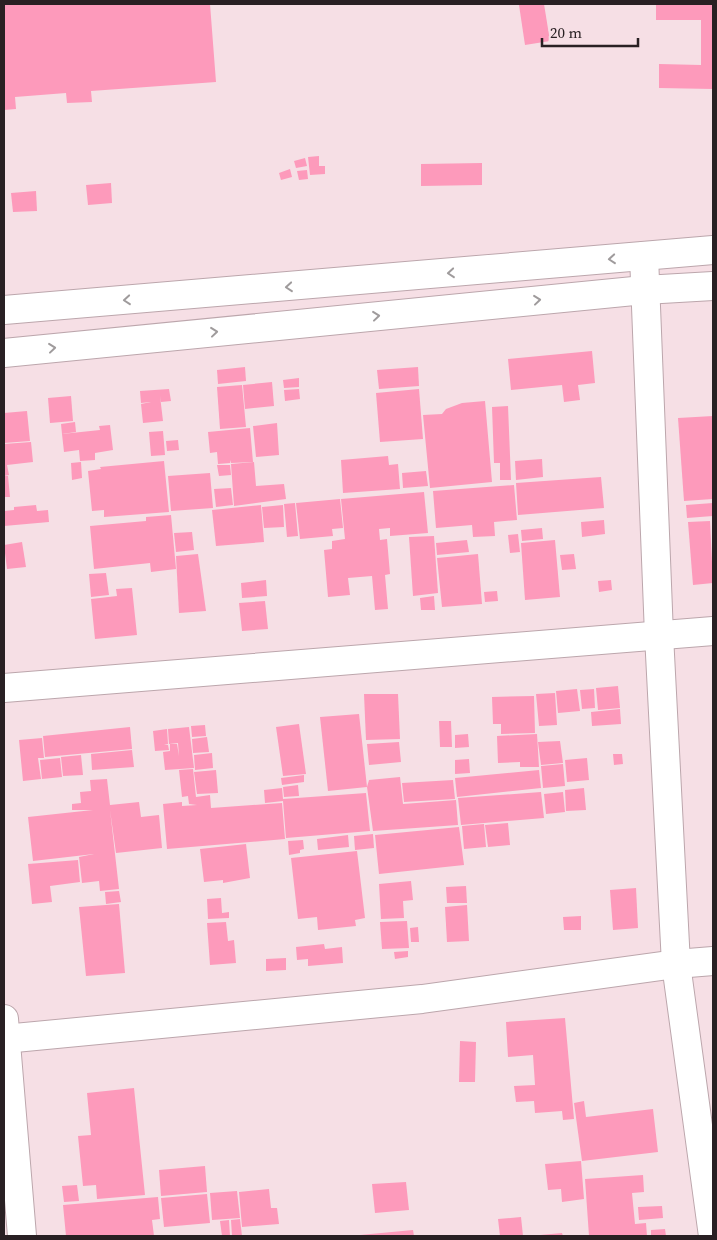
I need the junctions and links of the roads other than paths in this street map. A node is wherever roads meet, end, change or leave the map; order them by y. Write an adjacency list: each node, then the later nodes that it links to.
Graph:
1 (713, 250): 2 (street)
2 (644, 256): 4 (street); 5 (street, one-way to 5)
3 (713, 286): 4 (street)
4 (644, 290): 6 (street, one-way to 4); 8 (street)
5 (4, 310)
6 (4, 353)
7 (713, 631): 8 (street)
8 (659, 635): 9 (street); 11 (street)
9 (4, 688)
10 (713, 961): 11 (street)
11 (676, 964): 12 (street); 14 (street)
12 (5, 1032): 13 (street)
13 (22, 1236)
14 (713, 1236)

